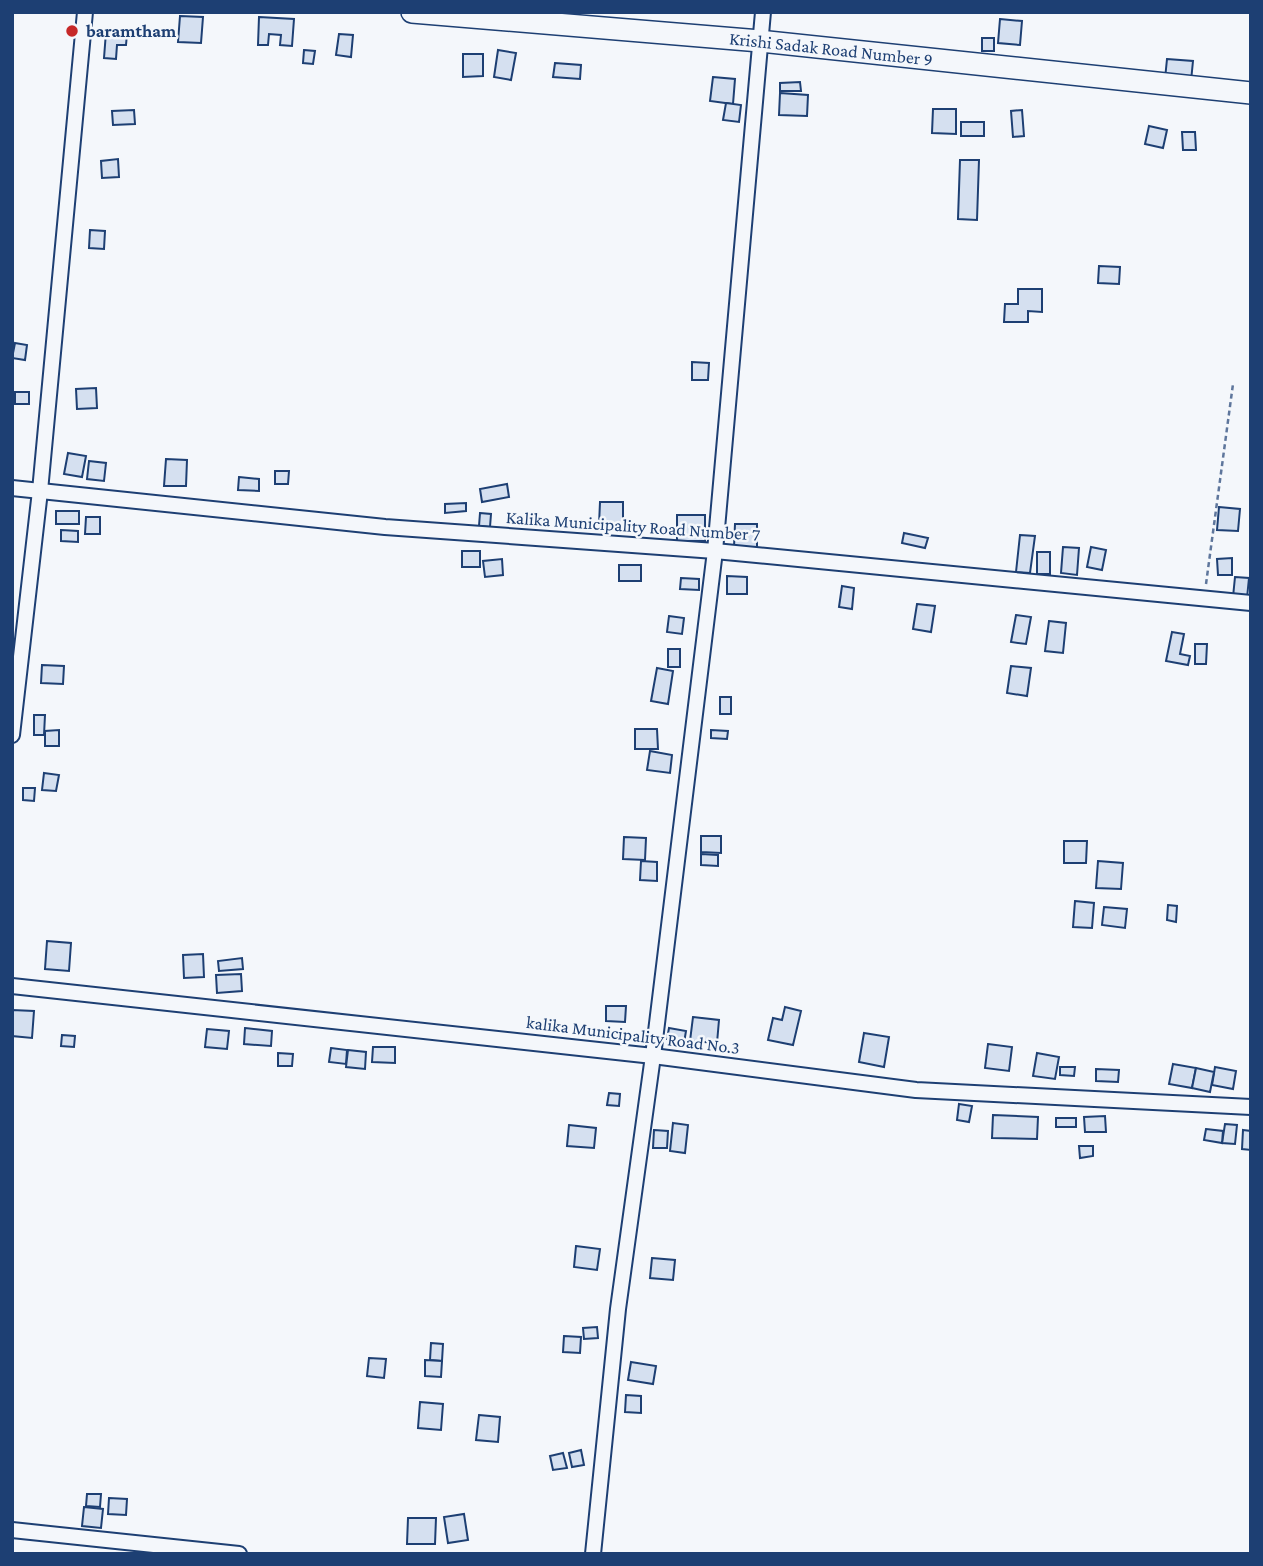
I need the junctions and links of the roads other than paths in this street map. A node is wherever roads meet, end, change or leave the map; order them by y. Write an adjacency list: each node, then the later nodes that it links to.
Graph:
1 (85, 12): 7 (street)
2 (412, 12): 4 (street, Krishi Sadak Road Number 9)
3 (763, 12): 4 (street)
4 (760, 41): 5 (street, Krishi Sadak Road Number 9); 8 (street)
5 (1251, 93)
6 (12, 488): 7 (street, Kalika Municipality Road Number 7)
7 (40, 491): 8 (street, Kalika Municipality Road Number 7); 10 (street)
8 (715, 551): 9 (street, Kalika Municipality Road Number 7); 12 (street)
9 (1251, 603)
10 (12, 735)
11 (12, 986): 12 (street, kalika Municipality Road No.3)
12 (653, 1056): 13 (street, kalika Municipality Road No.3); 16 (street)
13 (1251, 1107)
14 (12, 1530): 15 (street)
15 (239, 1554)
16 (593, 1554)

